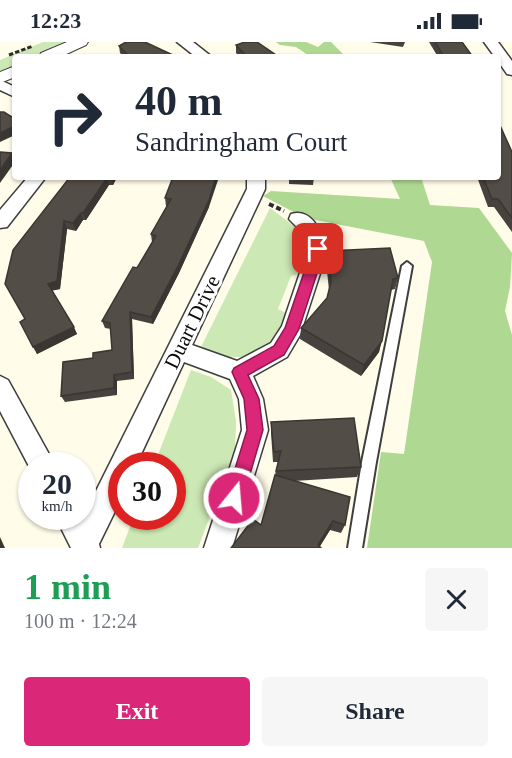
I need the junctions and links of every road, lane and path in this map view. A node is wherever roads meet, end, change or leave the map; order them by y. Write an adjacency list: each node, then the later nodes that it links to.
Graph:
1 (41, 42): 6 (path)
2 (80, 42): 7 (street)
3 (184, 42): 8 (street)
4 (494, 46): 5 (street)
5 (512, 50)
6 (12, 54)
7 (53, 54)
8 (201, 54)
9 (501, 56): 10 (street)
10 (512, 71)
11 (35, 180): 14 (street)
12 (254, 187): 13 (path); 16 (street, Duart Drive)
13 (298, 219): 17 (street)
14 (0, 222)
15 (407, 266): 25 (lane)
16 (178, 350): 17 (street); 20 (street, Duart Drive)
17 (239, 372): 24 (street)
18 (0, 387): 19 (street)
19 (35, 452)
20 (129, 452)
21 (108, 496): 23 (street, Duart Drive)
22 (76, 530): 23 (street)
23 (85, 546)
24 (218, 548)
25 (355, 548)

